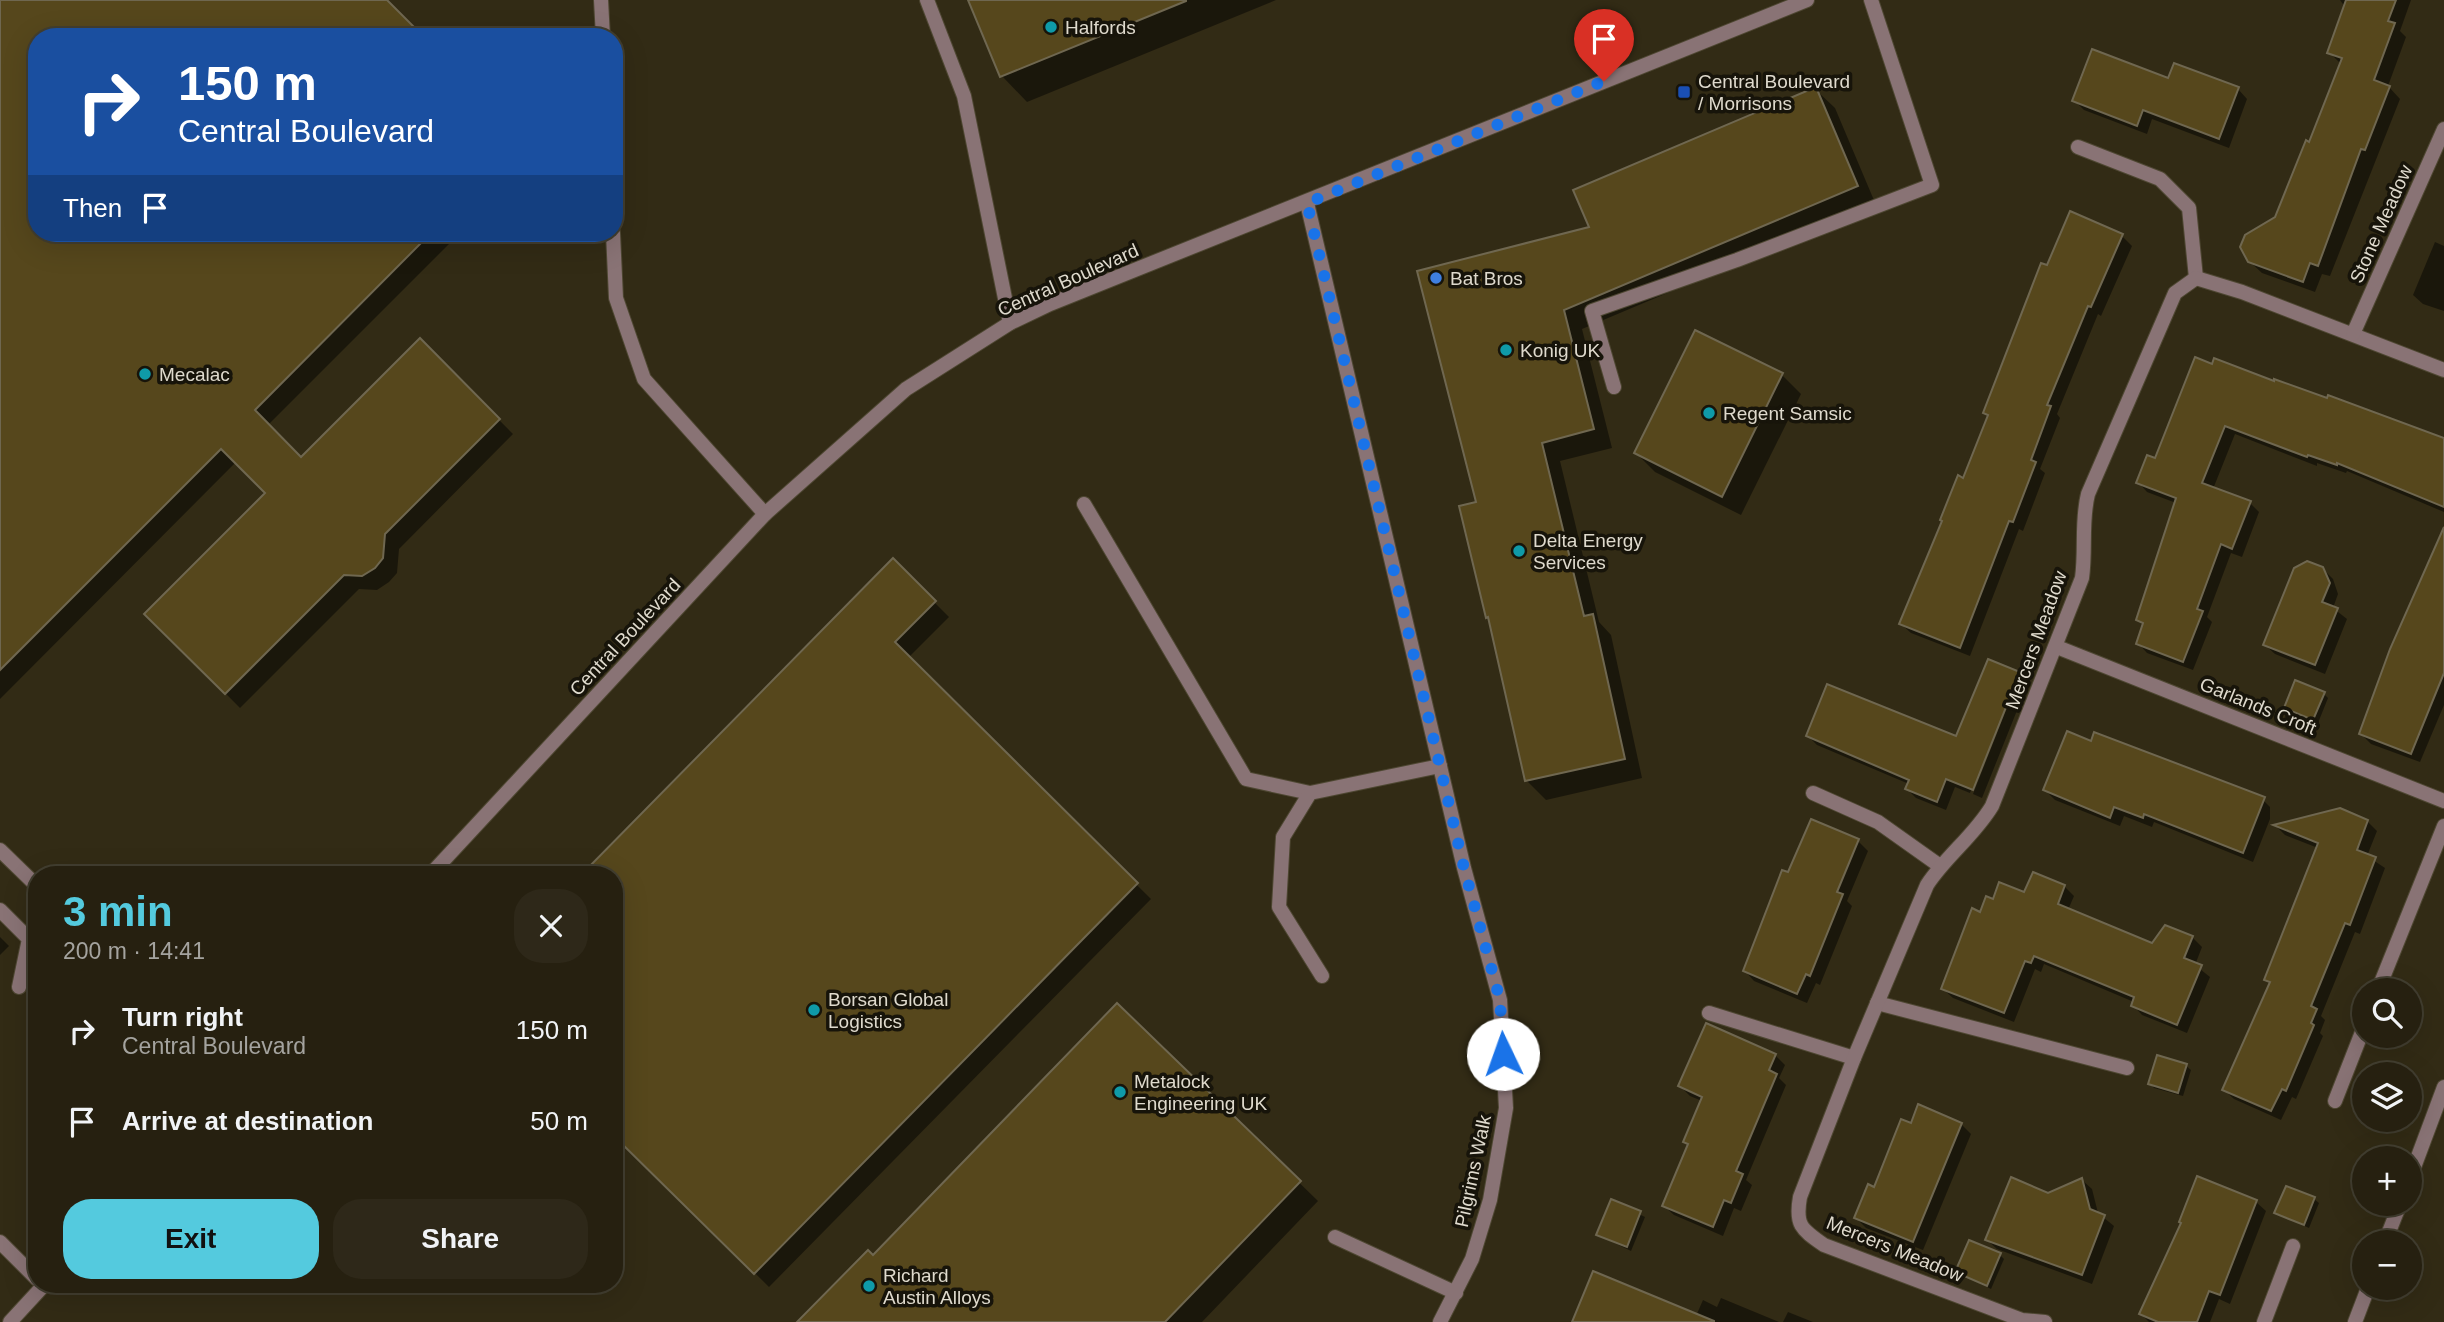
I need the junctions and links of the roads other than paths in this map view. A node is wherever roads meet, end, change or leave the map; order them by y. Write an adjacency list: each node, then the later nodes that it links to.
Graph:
1 (601, 0): 5 (street)
2 (927, 0): 11 (street)
3 (1807, 0): 8 (street, Central Boulevard)
4 (1871, 0): 14 (street)
5 (603, 28)
6 (2444, 129): 12 (street, Stone Meadow)
7 (2078, 147): 10 (street)
8 (1307, 203): 11 (street, Central Boulevard); 18 (street, Pilgrims Walk)
9 (613, 242): 16 (street)
10 (2196, 278): 12 (street); 17 (street, Mercers Meadow)
11 (1010, 323): 16 (street, Central Boulevard)
12 (2353, 334): 13 (street)
13 (2444, 370)
14 (1615, 387)
15 (1084, 504): 19 (street)
16 (765, 514): 24 (street, Central Boulevard)
17 (2057, 647): 21 (street, Garlands Croft); 25 (street, Mercers Meadow)
18 (1440, 766): 19 (street); 46 (street, Pilgrims Walk)
19 (1310, 793): 30 (street)
20 (1813, 793): 25 (street)
21 (2444, 802)
22 (2444, 826): 31 (street)
23 (0, 850): 26 (street)
24 (438, 866)
25 (1940, 866): 33 (street, Mercers Meadow)
26 (28, 877)
27 (0, 910): 28 (street)
28 (28, 938)
29 (28, 944): 32 (street)
30 (1322, 976)
31 (2383, 978)
32 (19, 987)
33 (1877, 1003): 36 (street, Mercers Meadow); 37 (street)
34 (1709, 1013): 36 (street)
35 (2356, 1048): 39 (street)
36 (1854, 1058): 50 (street, Mercers Meadow)
37 (2127, 1068)
38 (2444, 1087): 40 (street)
39 (2335, 1101)
40 (2422, 1146)
41 (1335, 1237): 46 (street)
42 (0, 1242): 44 (street)
43 (2293, 1246): 51 (street)
44 (28, 1270)
45 (34, 1293): 48 (street)
46 (1455, 1293): 49 (street, Pilgrims Walk)
47 (2363, 1300): 52 (street)
48 (10, 1322)
49 (1440, 1322)
50 (2045, 1322)
51 (2264, 1322)
52 (2355, 1322)

